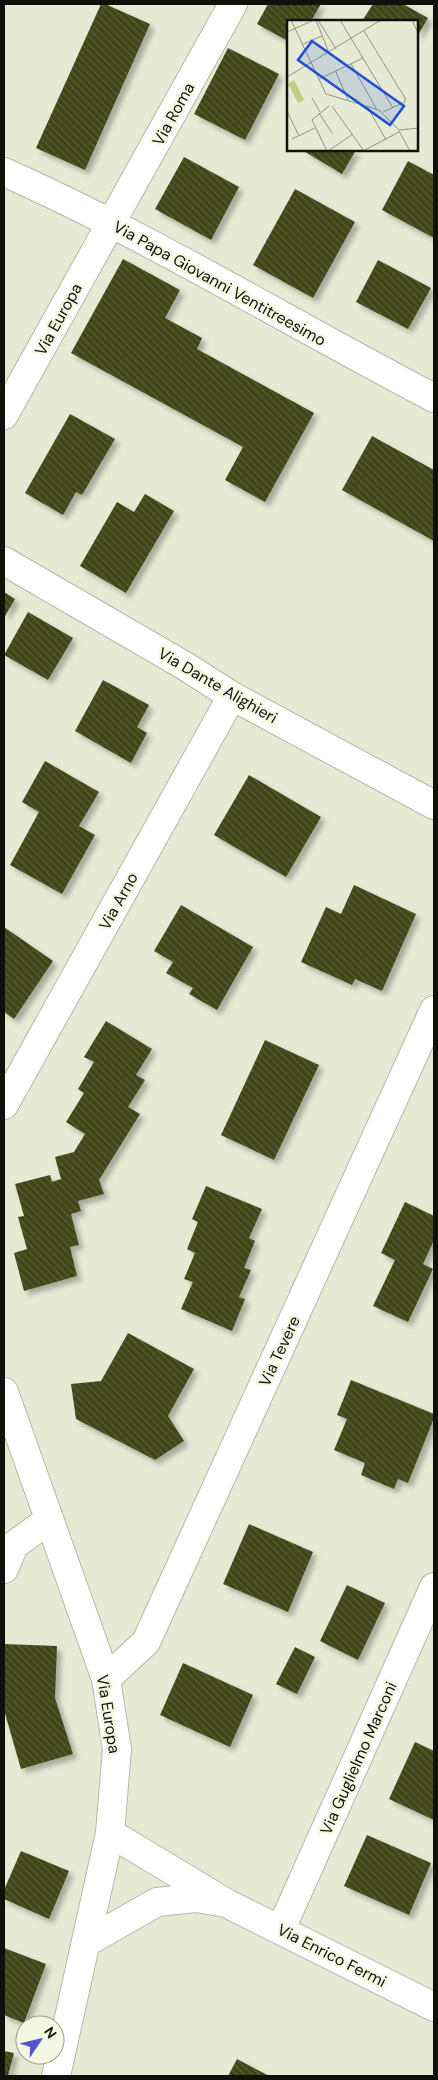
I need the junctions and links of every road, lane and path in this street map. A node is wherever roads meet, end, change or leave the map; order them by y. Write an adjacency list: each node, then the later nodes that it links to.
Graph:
1 (233, 4): 3 (street, Via Roma)
2 (4, 172): 3 (street, Via Papa Giovanni Ventitreesimo)
3 (112, 224): 4 (street, Via Papa Giovanni Ventitreesimo); 5 (street, Via Europa)
4 (434, 398)
5 (4, 415)
6 (4, 560): 7 (street, Via Dante Alighieri)
7 (232, 696): 8 (street, Via Dante Alighieri); 10 (street, Via Arno)
8 (434, 805)
9 (434, 1010): 15 (street, Via Tevere)
10 (4, 1105)
11 (4, 1392): 12 (street, Via Europa)
12 (49, 1520): 13 (street); 15 (street, Via Europa)
13 (4, 1569)
14 (434, 1587): 18 (street, Via Guglielmo Marconi)
15 (106, 1679): 16 (street, Via Europa)
16 (110, 1832): 17 (street, Via Enrico Fermi); 19 (street, Via Europa)
17 (228, 1904): 18 (street, Via Enrico Fermi); 19 (street, Via Enrico Fermi)
18 (281, 1930): 20 (street, Via Enrico Fermi)
19 (87, 1942): 21 (street, Via Europa)
20 (434, 2007)
21 (56, 2076)

